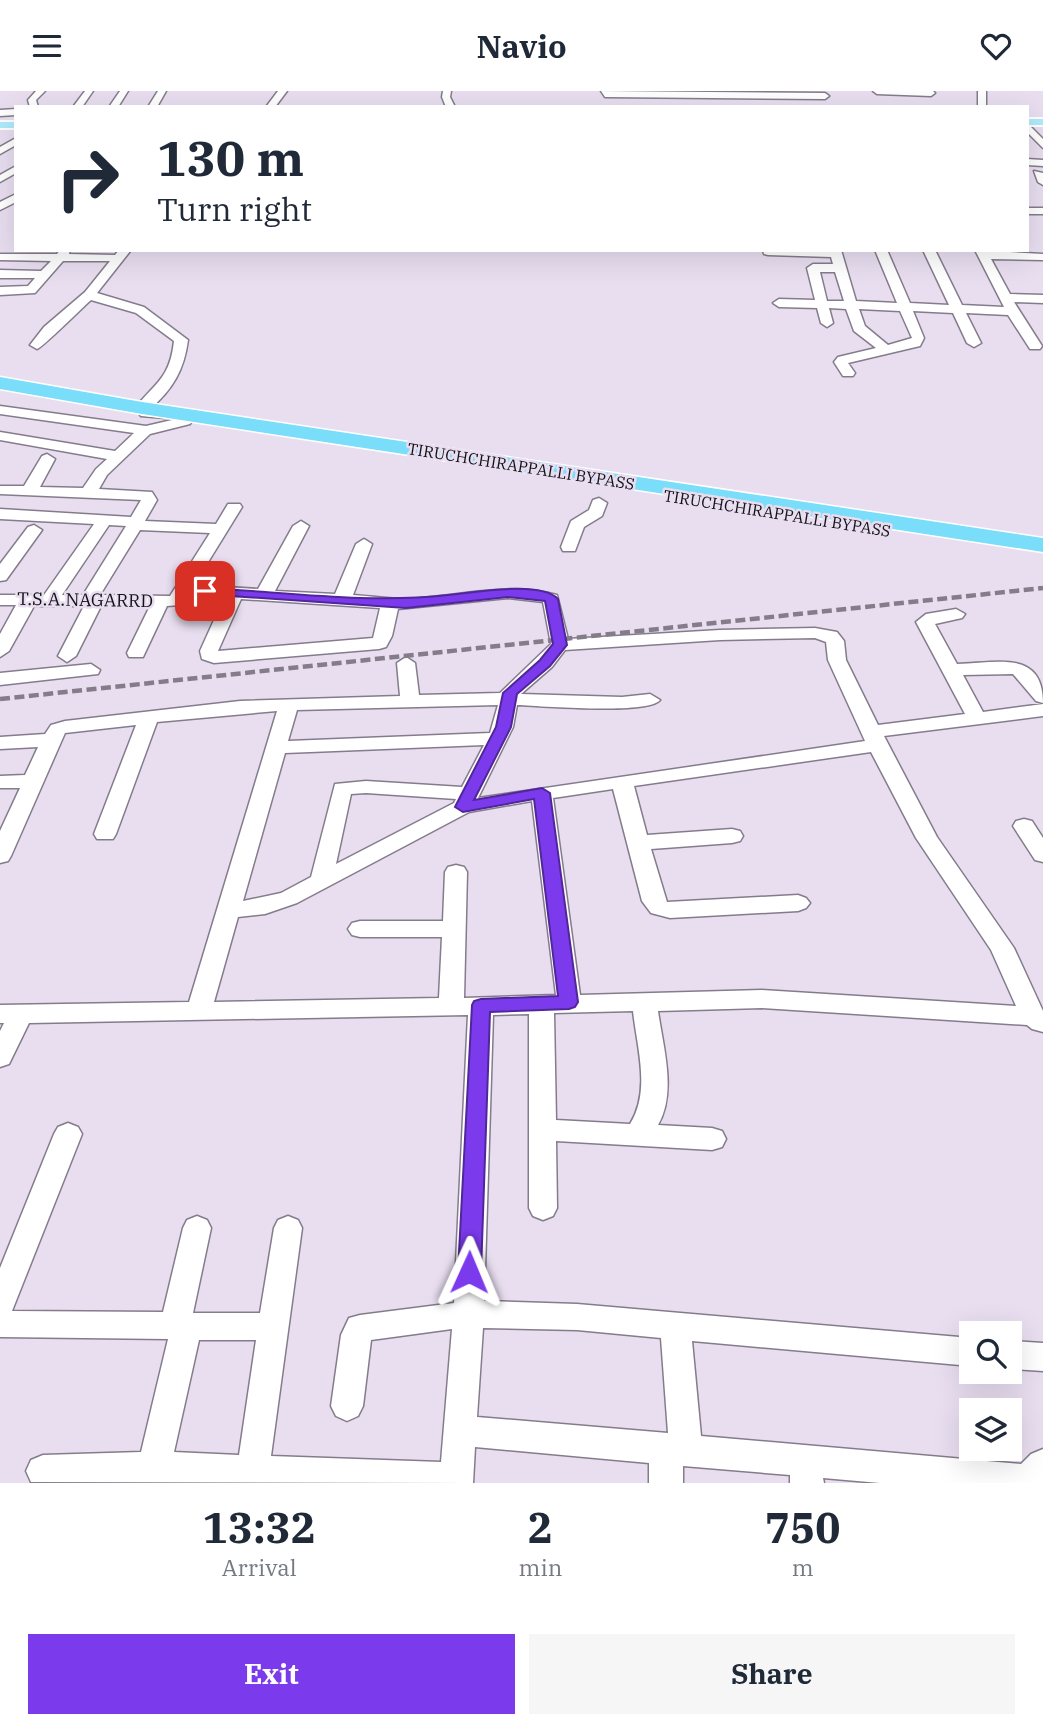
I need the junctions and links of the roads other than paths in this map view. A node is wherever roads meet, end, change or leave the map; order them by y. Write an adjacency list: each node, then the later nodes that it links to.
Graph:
1 (877, 91): 8 (street)
2 (931, 92): 8 (street)
3 (605, 93): 4 (street)
4 (659, 93): 5 (street)
5 (715, 93): 6 (street)
6 (770, 93): 7 (street)
7 (824, 94)
8 (896, 94)
9 (1029, 127): 10 (street)
10 (1043, 145)
11 (836, 252): 19 (street)
12 (882, 252): 30 (street)
13 (930, 252): 31 (street)
14 (982, 253): 18 (street); 25 (street)
15 (63, 254): 16 (street); 17 (street); 22 (street)
16 (122, 254): 24 (street)
17 (9, 255)
18 (1039, 257): 20 (street)
19 (840, 268): 28 (street); 29 (street)
20 (1043, 270)
21 (0, 274): 22 (street)
22 (45, 275): 23 (street)
23 (0, 291)
24 (89, 295): 35 (street); 42 (street)
25 (1006, 298): 26 (street); 32 (street)
26 (1043, 299)
27 (779, 303): 28 (street)
28 (822, 305): 29 (street); 33 (street)
29 (851, 305): 30 (street); 37 (street)
30 (904, 307): 31 (street); 37 (street)
31 (957, 309): 32 (street); 34 (street)
32 (1012, 311): 36 (street)
33 (827, 323)
34 (974, 343)
35 (37, 345)
36 (1035, 346)
37 (886, 350): 38 (street)
38 (848, 373)
39 (0, 383): 42 (highway)
40 (0, 393): 42 (highway, TIRUCHCHIRAPPALLI BYPASS)
41 (0, 409): 46 (street)
42 (135, 410): 43 (highway, TIRUCHCHIRAPPALLI BYPASS); 44 (street, TIRUCHCHIRAPPALLI BYPASS); 62 (highway, TIRUCHCHIRAPPALLI BYPASS)
43 (185, 421): 44 (highway, TIRUCHCHIRAPPALLI BYPASS); 46 (street)
44 (220, 427): 64 (highway, TIRUCHCHIRAPPALLI BYPASS)
45 (0, 428): 47 (street)
46 (146, 430): 48 (street)
47 (4, 443): 48 (street)
48 (118, 456): 52 (street)
49 (47, 459): 51 (street)
50 (3, 491): 51 (street)
51 (29, 492): 52 (street)
52 (88, 493): 57 (street)
53 (600, 503): 63 (street)
54 (234, 507): 59 (street)
55 (0, 515): 56 (street)
56 (105, 520): 57 (street); 72 (street)
57 (135, 523): 59 (street); 73 (street)
58 (301, 526): 68 (street)
59 (221, 529): 66 (street)
60 (34, 530): 65 (street)
61 (364, 544): 71 (street)
62 (1043, 545)
63 (569, 547)
64 (1043, 553)
65 (0, 576)
66 (186, 585): 67 (street, T.S.A.NAGARRD); 74 (street, T.S.A.NAGARRD)
67 (234, 593): 68 (street, T.S.A.NAGARRD); 75 (street)
68 (264, 594): 71 (street, T.S.A.NAGARRD)
69 (0, 600): 70 (street, T.S.A.NAGARRD)
70 (28, 600): 72 (street, T.S.A.NAGARRD); 78 (street)
71 (342, 600): 75 (street, T.S.A.NAGARRD)
72 (49, 601): 73 (street, T.S.A.NAGARRD)
73 (91, 601): 74 (street, T.S.A.NAGARRD); 80 (street)
74 (161, 601): 79 (street)
75 (390, 603): 77 (street, T.S.A.NAGARRD)
76 (956, 614): 83 (street)
77 (560, 645): 86 (street); 94 (street)
78 (0, 650)
79 (136, 653)
80 (67, 656)
81 (406, 663): 88 (street)
82 (91, 670): 84 (street)
83 (953, 670): 85 (street); 92 (street)
84 (0, 679)
85 (1043, 697)
86 (508, 699): 87 (street); 88 (street); 93 (street)
87 (650, 699)
88 (410, 703): 89 (street)
89 (289, 704): 91 (street); 97 (street)
90 (1043, 710): 92 (street)
91 (149, 718): 95 (street); 104 (street)
92 (977, 718): 94 (street)
93 (496, 739): 97 (street); 102 (street)
94 (874, 739): 100 (street); 122 (street)
95 (51, 740): 96 (street); 98 (street)
96 (0, 743)
97 (277, 747): 112 (street)
98 (33, 781): 99 (street); 107 (street)
99 (0, 782)
100 (622, 782): 101 (street); 106 (street)
101 (542, 793): 102 (street); 116 (street)
102 (467, 801): 110 (street); 110 (street)
103 (1024, 827): 108 (street)
104 (105, 834)
105 (733, 836): 106 (street)
106 (639, 843): 111 (street)
107 (3, 845)
108 (1043, 855)
109 (456, 873): 114 (street)
110 (321, 881): 112 (street)
111 (798, 903)
112 (229, 910): 120 (street)
113 (360, 929): 114 (street)
114 (454, 929): 119 (street)
115 (644, 1000): 116 (street); 122 (street); 126 (street)
116 (569, 1002): 117 (street)
117 (541, 1003): 118 (street); 124 (street)
118 (481, 1005): 119 (street); 132 (street)
119 (451, 1007): 120 (street)
120 (200, 1010): 121 (street)
121 (10, 1014): 123 (street)
122 (1038, 1020)
123 (0, 1057)
124 (543, 1130): 126 (street); 128 (street)
125 (68, 1134): 131 (street)
126 (638, 1135): 127 (street)
127 (712, 1139)
128 (544, 1208)
129 (197, 1228): 134 (street)
130 (288, 1229): 136 (street)
131 (0, 1305)
132 (469, 1314): 135 (street); 140 (street); 141 (street)
133 (0, 1324): 134 (street)
134 (181, 1326): 136 (street); 146 (street)
135 (675, 1326): 137 (street); 142 (street)
136 (273, 1327): 143 (street)
137 (959, 1351)
138 (1022, 1356): 139 (street)
139 (1043, 1357)
140 (347, 1406)
141 (461, 1431): 142 (street); 148 (street)
142 (676, 1449): 145 (street); 149 (street)
143 (253, 1470): 146 (street); 148 (street)
144 (43, 1471): 146 (street)
145 (806, 1472): 147 (street)
146 (153, 1475)
147 (1032, 1476)
148 (456, 1481)
149 (666, 1483)

